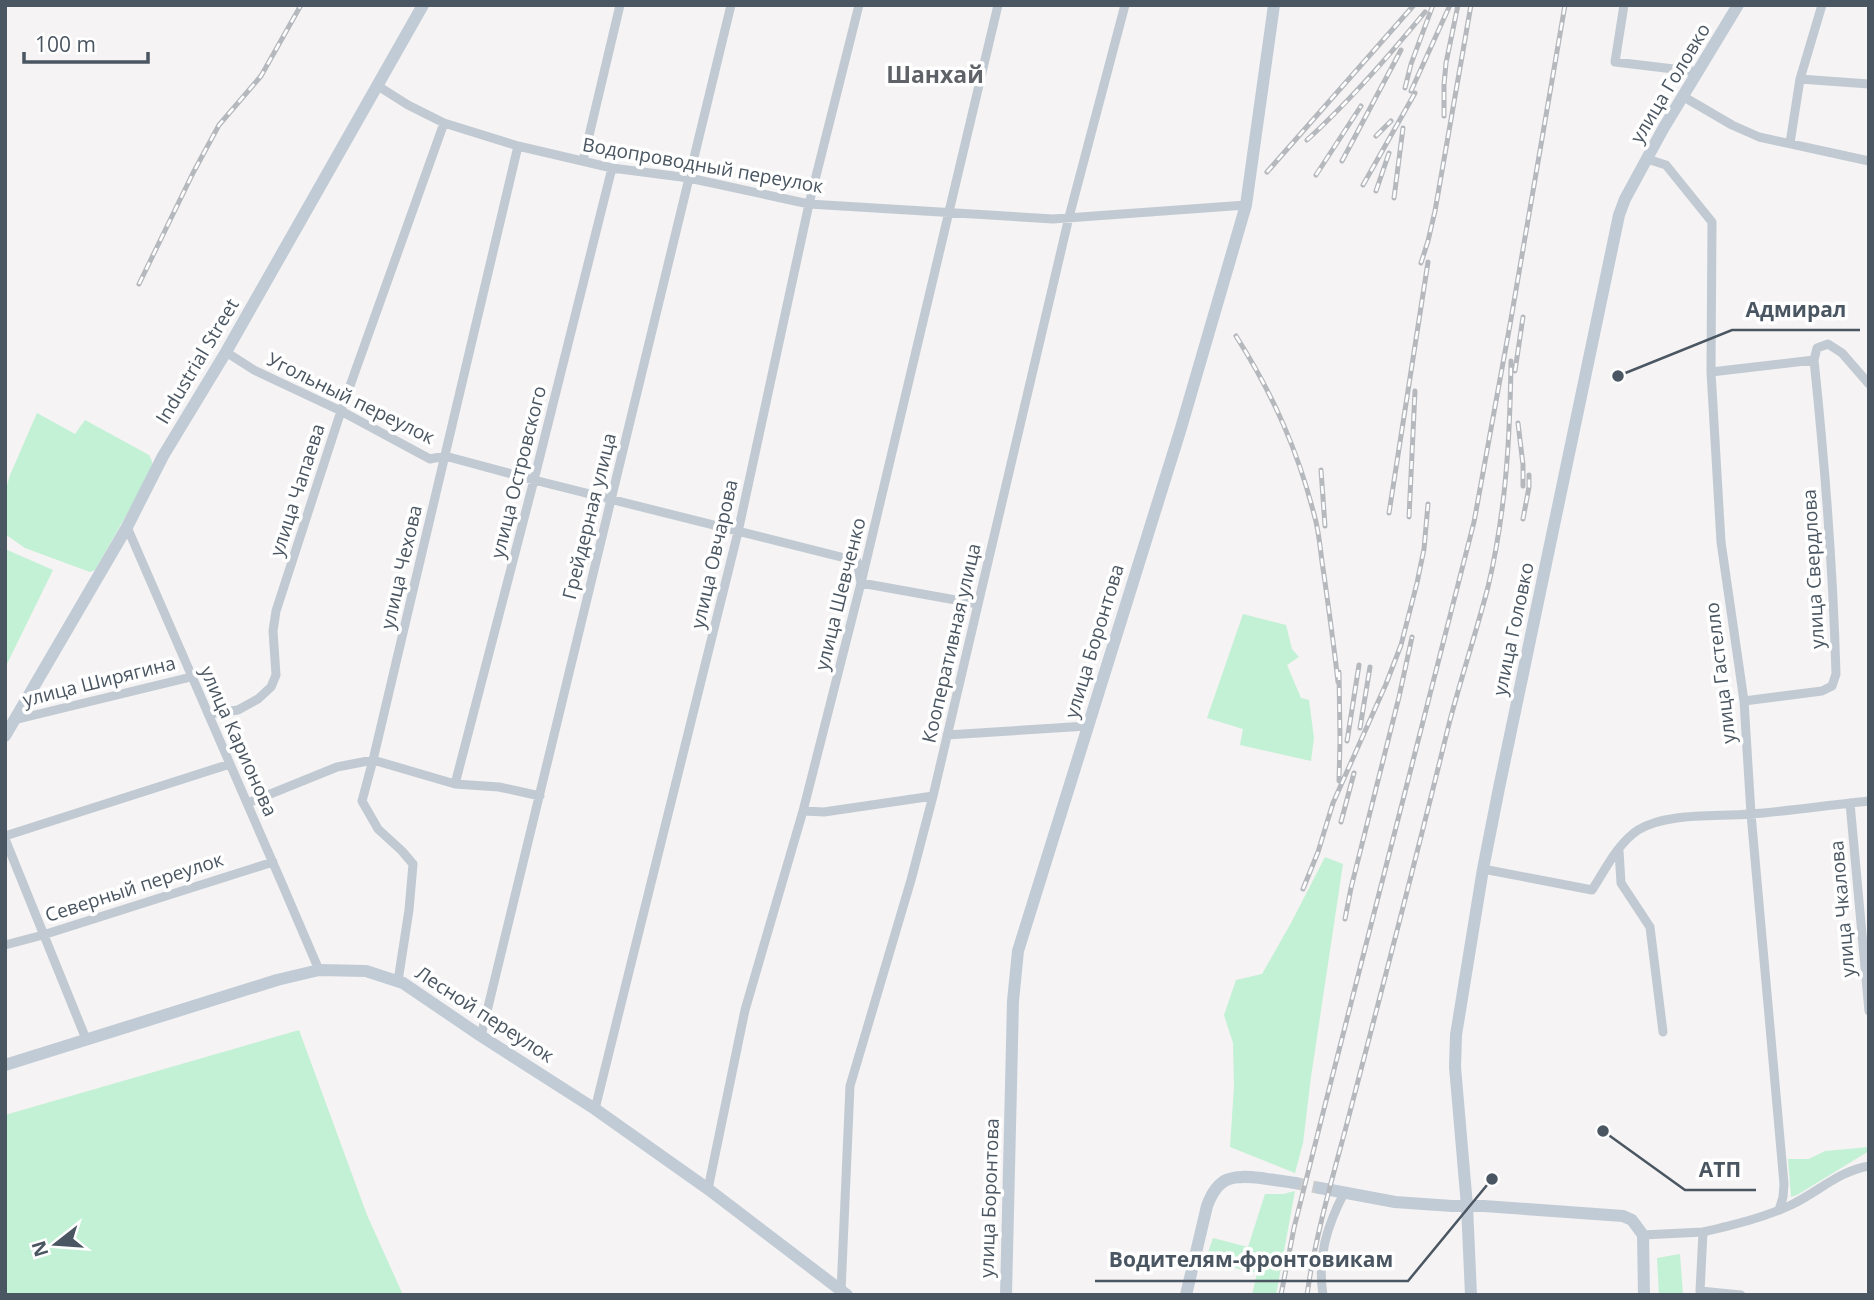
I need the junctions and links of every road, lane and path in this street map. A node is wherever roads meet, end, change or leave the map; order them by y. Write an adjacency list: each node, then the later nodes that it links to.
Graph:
1 (423, 5): 14 (main road, Industrial Street)
2 (620, 5): 20 (street)
3 (731, 5): 23 (street, Грейдерная улица)
4 (859, 5): 24 (street, улица Овчарова)
5 (998, 5): 26 (street, улица Шевченко)
6 (1125, 5): 27 (street, Кооперативная улица)
7 (1274, 5): 25 (main road, улица Боронтова)
8 (1624, 5): 11 (street)
9 (1738, 5): 11 (main road, улица Головко)
10 (1822, 5): 12 (street)
11 (1699, 72): 15 (main road, улица Головко)
12 (1800, 79): 13 (street); 17 (street)
13 (1869, 84)
14 (378, 86): 16 (street, Водопроводный переулок); 28 (main road, Industrial Street)
15 (1684, 96): 17 (street); 19 (main road, улица Головко)
16 (444, 123): 18 (street, Водопроводный переулок); 32 (street, улица Чапаева)
17 (1790, 143): 21 (street)
18 (518, 146): 20 (street, Водопроводный переулок); 33 (street, улица Чехова)
19 (1647, 159): 30 (street, улица Гастелло); 60 (main road, улица Головко)
20 (583, 161): 22 (street, Водопроводный переулок)
21 (1869, 161)
22 (612, 168): 23 (street, Водопроводный переулок); 34 (street, улица Островского)
23 (689, 178): 24 (street, Водопроводный переулок); 35 (street, Грейдерная улица)
24 (809, 204): 26 (street, Водопроводный переулок); 37 (street, улица Овчарова)
25 (1246, 205): 27 (street, Водопроводный переулок); 44 (main road, улица Боронтова)
26 (948, 213): 27 (street, Водопроводный переулок); 38 (street, улица Шевченко)
27 (1069, 217): 39 (street, Кооперативная улица)
28 (226, 352): 32 (street, Угольный переулок); 36 (main road, Industrial Street)
29 (1814, 360): 30 (street); 31 (street); 41 (street, улица Свердлова)
30 (1711, 372): 41 (street, улица Гастелло)
31 (1869, 384)
32 (341, 411): 33 (street, Угольный переулок); 42 (street, улица Чапаева)
33 (445, 456): 34 (street, Угольный переулок); 47 (street, улица Чехова)
34 (534, 480): 35 (street, Угольный переулок); 49 (street, улица Островского)
35 (611, 500): 37 (street, Угольный переулок); 50 (street, Грейдерная улица)
36 (127, 527): 40 (street, улица Карионова); 43 (main road, Industrial Street)
37 (738, 532): 38 (street, Угольный переулок); 70 (street, улица Овчарова)
38 (862, 583): 39 (street); 55 (street, улица Шевченко)
39 (978, 604): 45 (street, Кооперативная улица)
40 (191, 677): 42 (street, улица Карионова); 43 (street, улица Ширягина)
41 (1744, 701): 56 (street, улица Гастелло)
42 (208, 714): 48 (street, улица Карионова)
43 (14, 720): 46 (main road, Industrial Street)
44 (1087, 726): 45 (street); 81 (main road, улица Боронтова)
45 (947, 735): 51 (street, Кооперативная улица)
46 (5, 736)
47 (373, 760): 49 (street); 53 (street); 64 (street, улица Чехова)
48 (230, 764): 53 (street, улица Карионова); 57 (street)
49 (455, 784): 50 (street)
50 (540, 796): 67 (street, Грейдерная улица)
51 (933, 796): 55 (street); 80 (street, Кооперативная улица)
52 (1869, 801): 54 (street)
53 (248, 803): 59 (street, улица Карионова)
54 (1850, 803): 56 (street); 65 (street, улица Чкалова)
55 (803, 811): 74 (street, улица Шевченко)
56 (1751, 814): 58 (street); 77 (street, улица Гастелло)
57 (5, 838): 61 (street)
58 (1619, 850): 60 (street); 66 (street)
59 (273, 862): 61 (street, Северный переулок); 63 (street, улица Карионова)
60 (1483, 869): 76 (main road, улица Головко)
61 (43, 934): 62 (street, Северный переулок); 68 (street)
62 (5, 945)
63 (319, 970): 64 (main road, Лесной переулок); 68 (main road, Лесной переулок)
64 (398, 981): 67 (main road, Лесной переулок)
65 (1869, 1011)
66 (1663, 1032)
67 (481, 1036): 70 (main road, Лесной переулок)
68 (86, 1040): 69 (main road, Лесной переулок)
69 (5, 1065)
70 (595, 1109): 74 (main road, Лесной переулок)
71 (1869, 1166): 77 (street)
72 (1295, 1183): 82 (main road)
73 (1320, 1188): 75 (main road)
74 (708, 1189): 80 (main road, Лесной переулок)
75 (1344, 1193): 76 (main road); 83 (street)
76 (1468, 1206): 79 (main road); 84 (main road, улица Головко)
77 (1779, 1210): 78 (street)
78 (1703, 1232): 79 (street); 86 (street)
79 (1643, 1235): 85 (main road)
80 (844, 1293)
81 (1006, 1295)
82 (1186, 1295)
83 (1323, 1295)
84 (1471, 1295)
85 (1644, 1295)
86 (1741, 1295)

